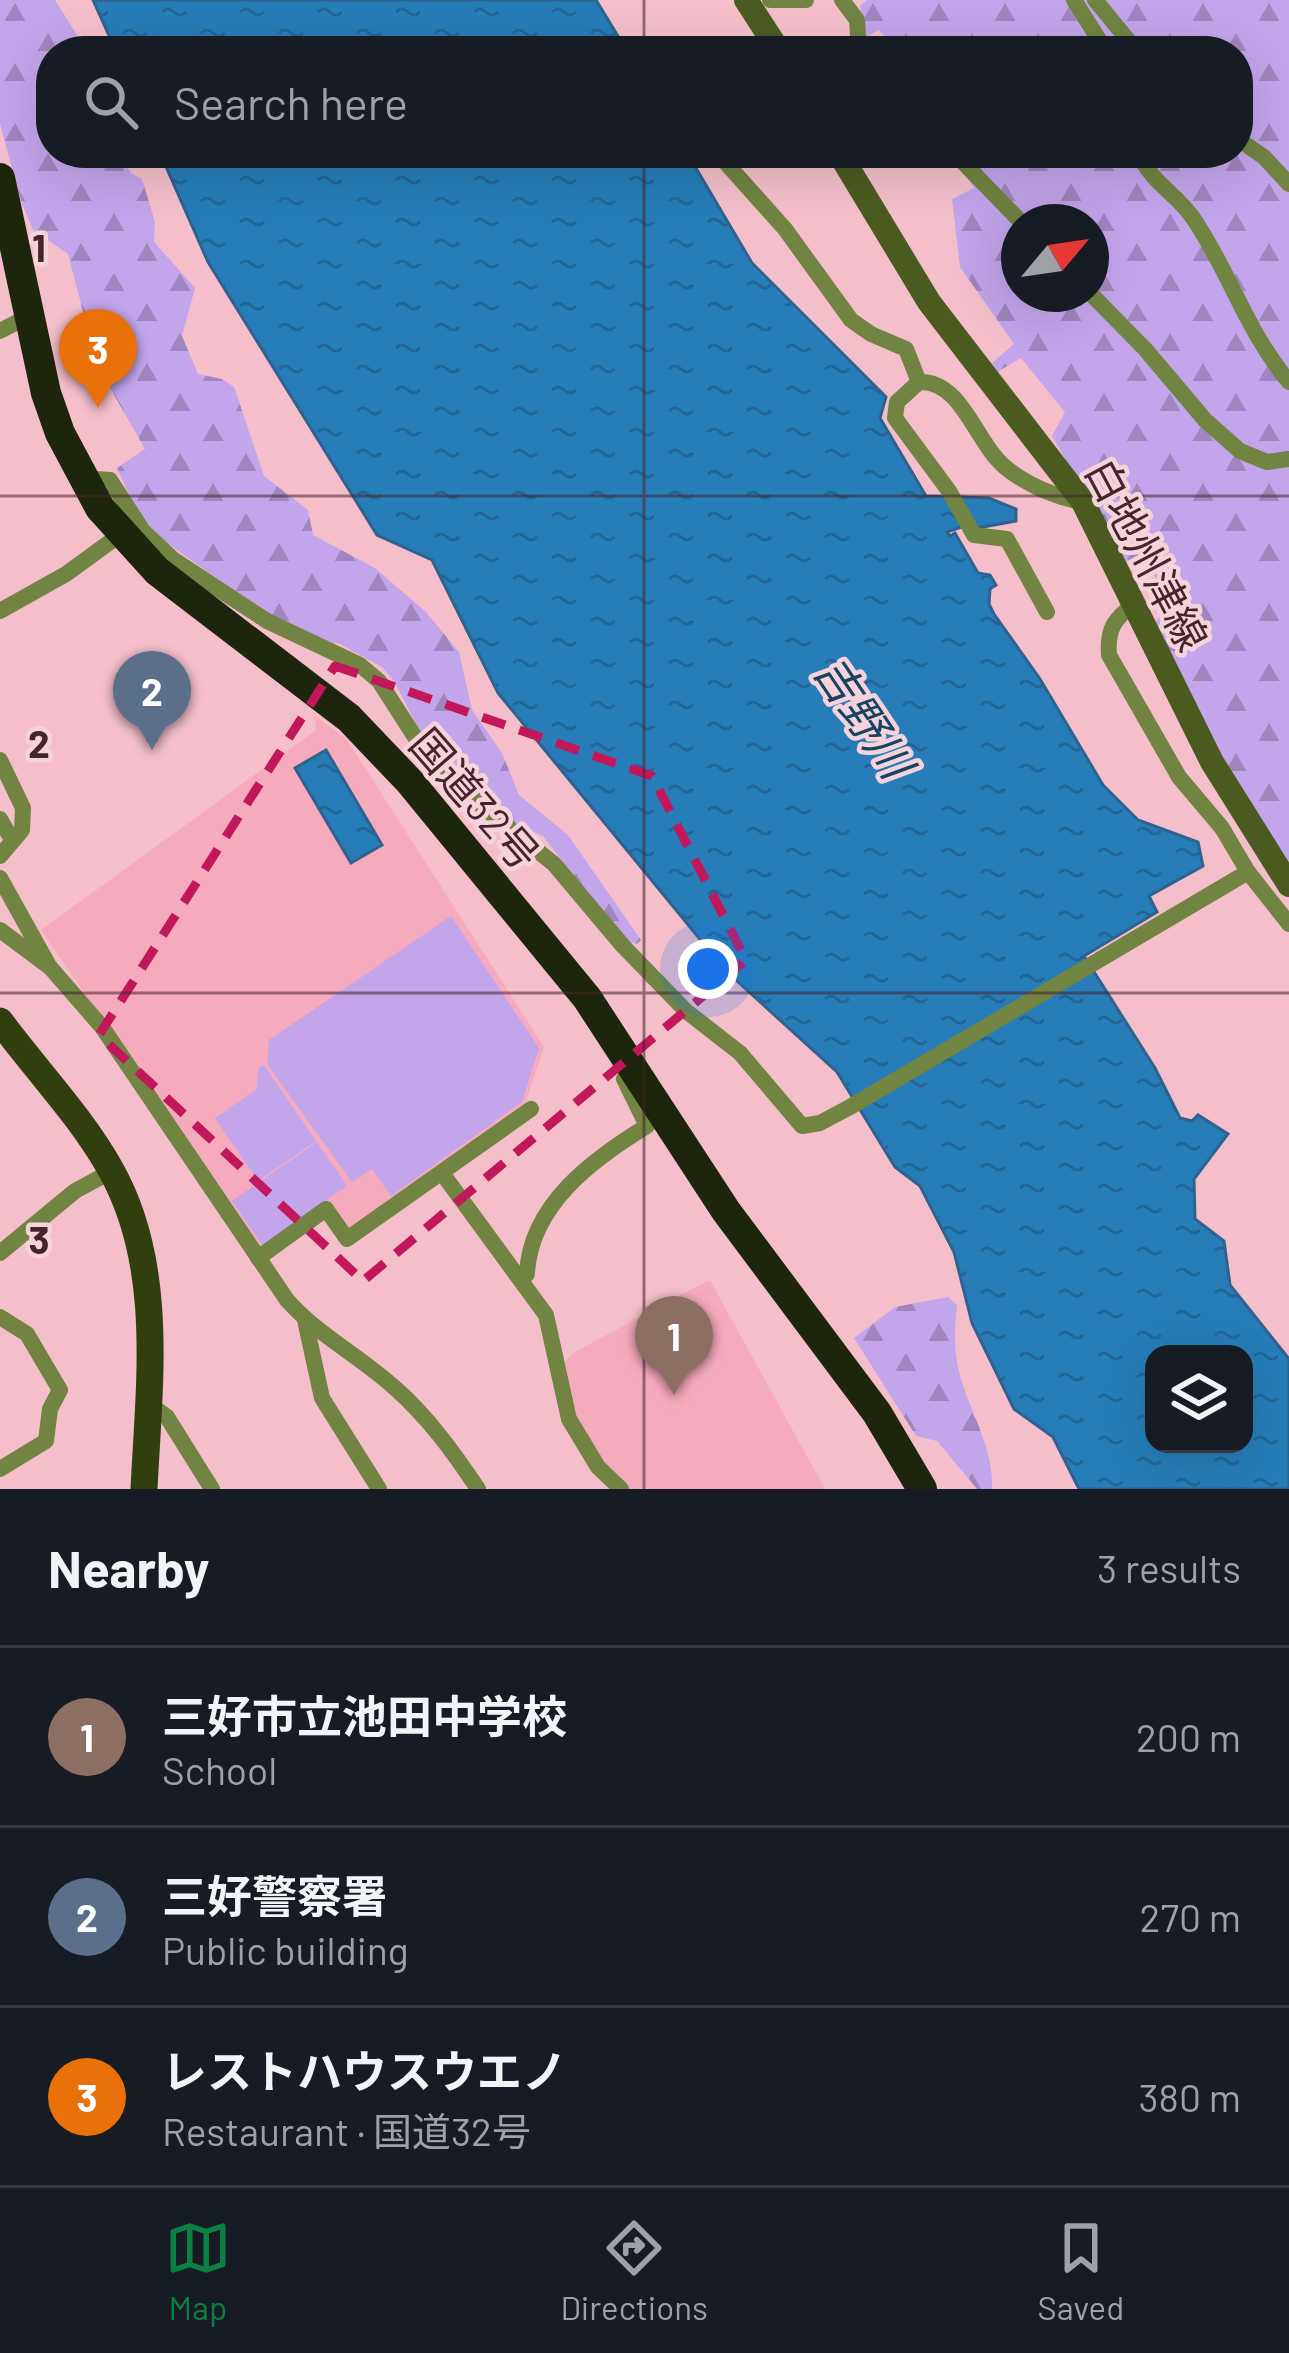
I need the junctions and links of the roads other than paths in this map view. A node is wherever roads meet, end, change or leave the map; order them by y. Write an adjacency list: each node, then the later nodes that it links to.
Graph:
1 (746, 0): 7 (main road)
2 (770, 0): 3 (street)
3 (806, 0)
4 (842, 0): 8 (street)
5 (1074, 0): 9 (street)
6 (1095, 0): 10 (street)
7 (769, 36)
8 (858, 36)
9 (1097, 36)
10 (1125, 36)
11 (1253, 149): 17 (street)
12 (730, 168): 22 (street)
13 (848, 168): 26 (main road, 白地州津線)
14 (969, 168): 18 (street)
15 (1147, 168): 23 (street)
16 (0, 178): 20 (highway, 国道32号)
17 (1289, 184)
18 (1004, 204)
19 (1109, 312): 24 (street)
20 (31, 314): 21 (street); 25 (highway, 国道32号)
21 (0, 331)
22 (919, 382): 26 (street); 30 (street)
23 (1289, 382)
24 (1289, 459)
25 (85, 483): 27 (highway, 国道32号); 35 (street)
26 (1083, 502): 29 (main road, 白地州津線)
27 (121, 534): 28 (street); 44 (highway, 国道32号)
28 (3, 602)
29 (1135, 603): 35 (street); 37 (main road, 白地州津線)
30 (1047, 612)
31 (0, 760): 33 (street)
32 (0, 819): 33 (street)
33 (11, 838): 34 (street)
34 (0, 856)
35 (1248, 872): 38 (street)
36 (0, 878): 40 (street)
37 (1289, 885)
38 (1289, 924)
39 (0, 930): 40 (street)
40 (49, 966): 49 (street)
41 (0, 1021): 43 (main road)
42 (0, 1044): 43 (street)
43 (30, 1062): 46 (main road)
44 (633, 1070): 50 (street); 60 (highway, 国道32号)
45 (531, 1108): 47 (street)
46 (112, 1171): 48 (street); 53 (main road)
47 (442, 1173): 49 (street); 50 (street)
48 (0, 1253)
49 (258, 1258): 52 (street)
50 (522, 1279): 59 (street)
51 (0, 1317): 54 (street)
52 (305, 1320): 57 (street); 58 (street)
53 (148, 1412): 55 (main road); 56 (street)
54 (0, 1469)
55 (144, 1489)
56 (212, 1489)
57 (379, 1489)
58 (478, 1489)
59 (621, 1489)
60 (922, 1489)

